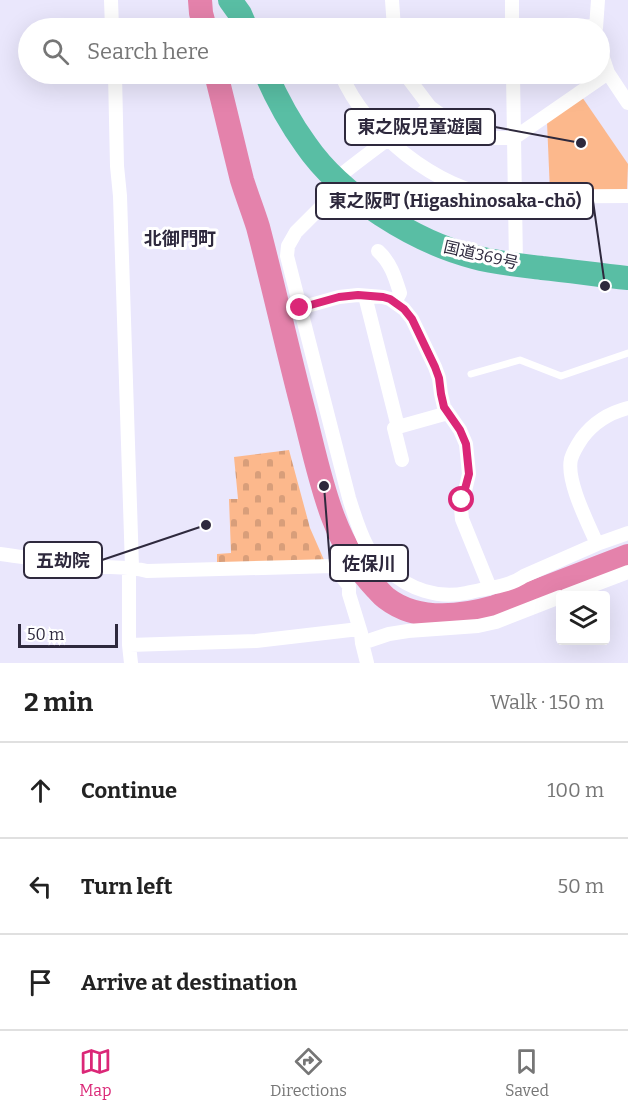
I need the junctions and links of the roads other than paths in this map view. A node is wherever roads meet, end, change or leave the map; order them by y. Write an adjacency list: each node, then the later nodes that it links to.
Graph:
1 (111, 0): 6 (street)
2 (230, 0): 7 (highway)
3 (392, 0): 8 (street)
4 (512, 0): 9 (street)
5 (598, 0): 10 (street)
6 (112, 18)
7 (242, 18)
8 (393, 18)
9 (512, 18)
10 (597, 18)
11 (610, 76): 18 (street)
12 (115, 84): 41 (street)
13 (271, 84): 22 (highway, 国道369号)
14 (346, 84): 21 (street)
15 (413, 84): 19 (street)
16 (513, 84): 20 (street)
17 (592, 84): 20 (street)
18 (628, 103)
19 (430, 107): 20 (street); 21 (street)
20 (514, 138): 24 (street)
21 (388, 140): 22 (street); 24 (street)
22 (339, 182): 26 (highway, 国道369号); 30 (street)
23 (628, 196): 24 (street)
24 (516, 197): 26 (street)
25 (378, 251): 29 (street)
26 (516, 264): 27 (highway, 国道369号)
27 (628, 278)
28 (365, 296): 29 (street); 30 (street); 35 (street)
29 (394, 302): 34 (street)
30 (300, 308): 39 (street)
31 (628, 353): 32 (lane)
32 (471, 374)
33 (628, 408): 38 (street)
34 (448, 412): 35 (street); 44 (street)
35 (398, 427): 36 (street)
36 (402, 460)
37 (628, 532): 38 (street)
38 (597, 544): 44 (street)
39 (365, 549): 42 (street); 44 (street)
40 (0, 554): 41 (street)
41 (132, 567): 42 (street); 48 (street)
42 (337, 568): 47 (street)
43 (628, 572): 45 (street)
44 (490, 588)
45 (578, 591)
46 (556, 599): 47 (street)
47 (361, 636): 48 (street); 50 (street)
48 (129, 645): 49 (street)
49 (131, 663)
50 (367, 663)

